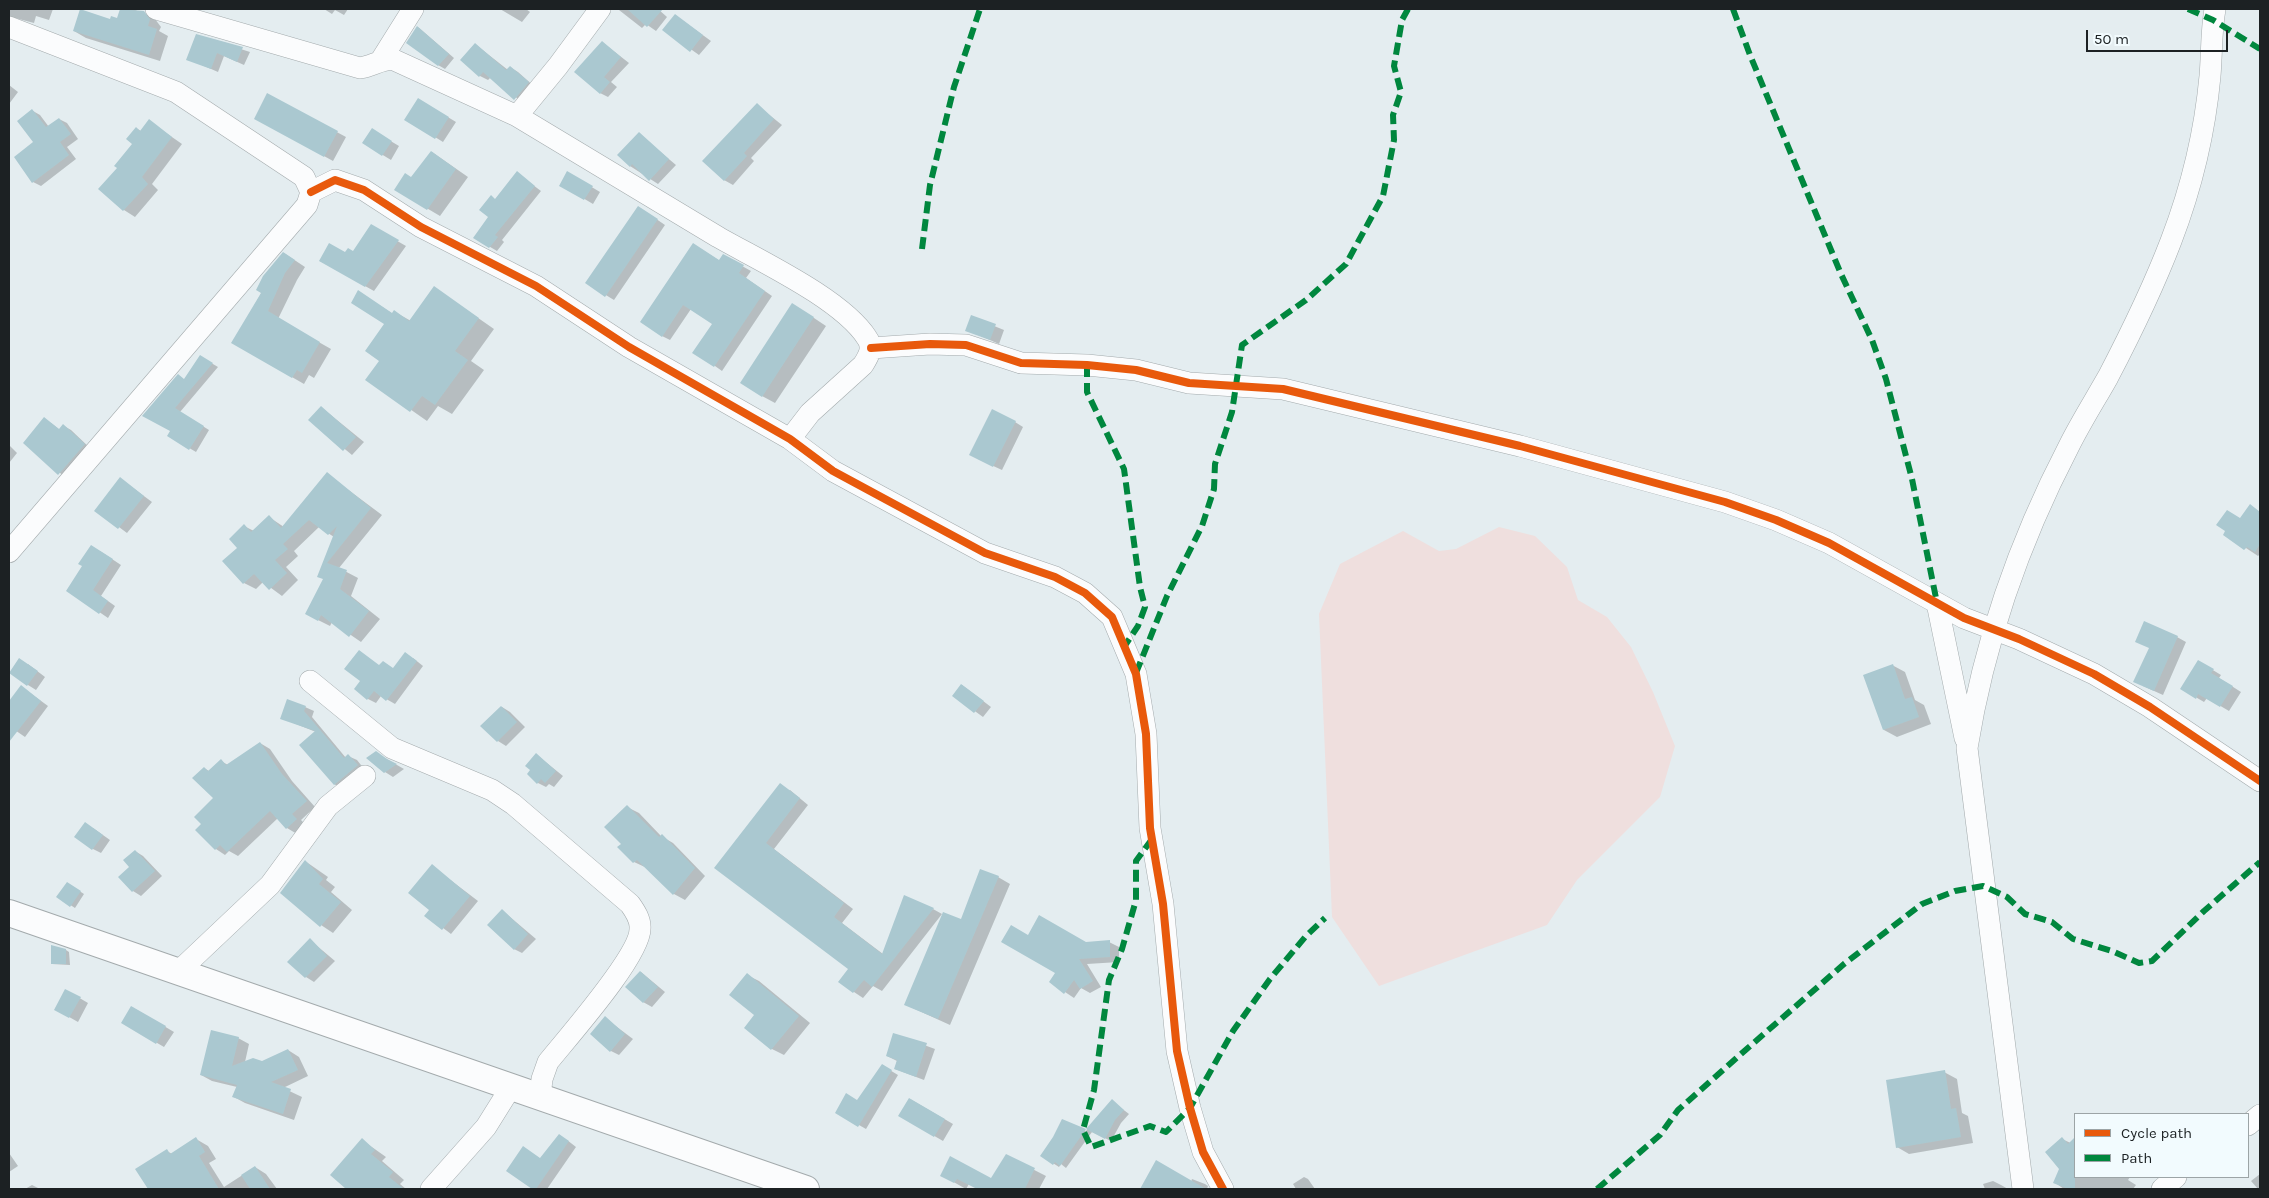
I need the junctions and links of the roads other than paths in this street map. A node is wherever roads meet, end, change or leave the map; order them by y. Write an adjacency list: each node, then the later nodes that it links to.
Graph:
1 (156, 9): 6 (street)
2 (413, 9): 6 (street)
3 (600, 9): 7 (street)
4 (2215, 9): 13 (street)
5 (9, 27): 8 (street)
6 (381, 60): 7 (street)
7 (517, 116): 9 (street)
8 (311, 192): 10 (street); 11 (street)
9 (871, 348): 10 (street); 12 (street)
10 (790, 439): 27 (street)
11 (9, 552)
12 (1937, 603): 13 (street); 15 (street)
13 (1995, 630): 15 (street); 17 (street)
14 (310, 681): 21 (street)
15 (1967, 748): 28 (street)
16 (365, 776): 19 (street)
17 (2260, 781)
18 (9, 913): 19 (street)
19 (178, 972): 20 (street)
20 (511, 1087): 21 (street); 25 (street)
21 (540, 1097): 26 (street)
22 (2260, 1115): 23 (street)
23 (2249, 1124)
24 (2175, 1178): 29 (street)
25 (431, 1189)
26 (806, 1189)
27 (1223, 1189)
28 (2023, 1189)
29 (2162, 1189)

